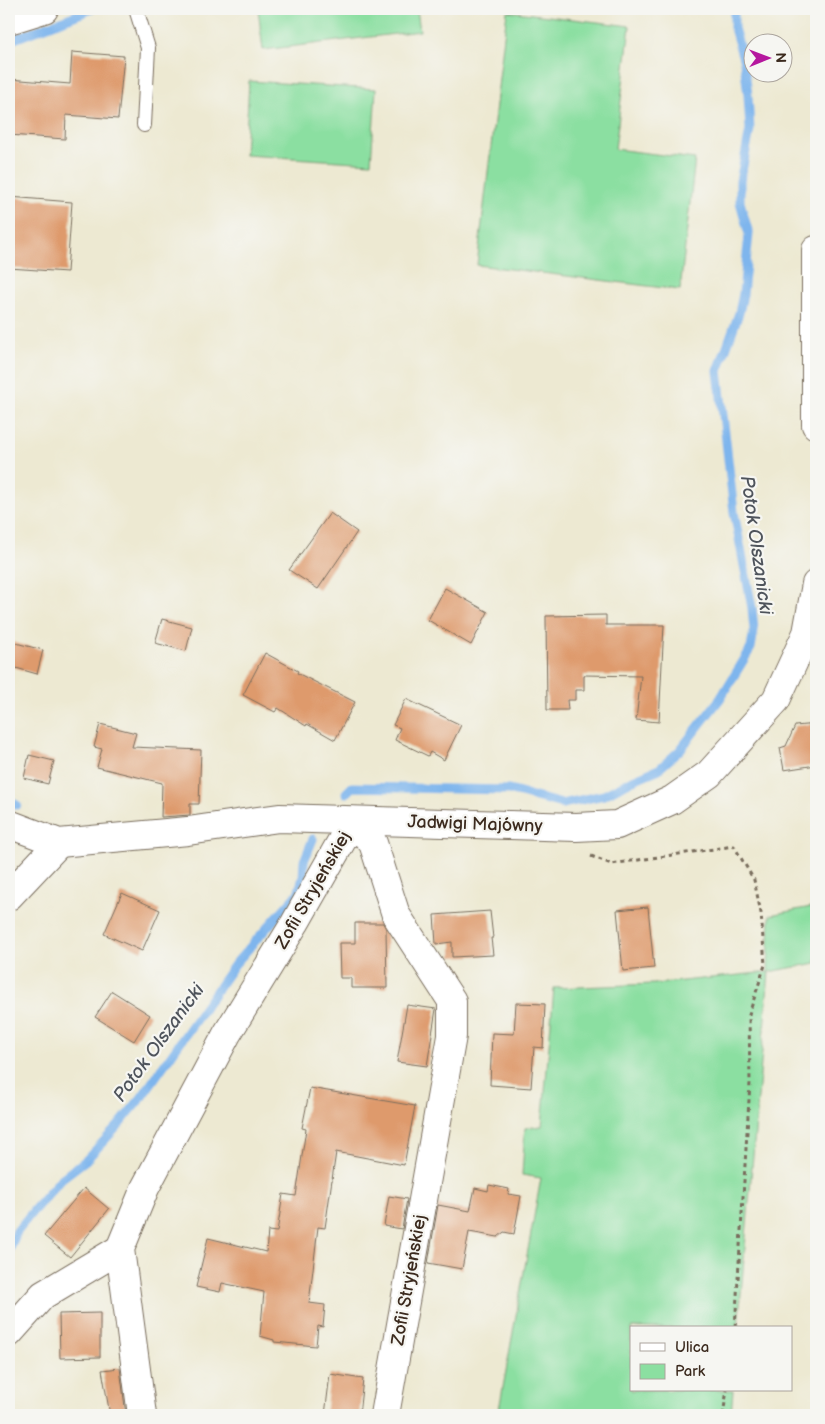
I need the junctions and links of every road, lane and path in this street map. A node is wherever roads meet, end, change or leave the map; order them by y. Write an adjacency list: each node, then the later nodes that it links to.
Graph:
1 (44, 9): 3 (street)
2 (136, 9): 4 (lane)
3 (9, 20)
4 (144, 125)
5 (816, 250): 6 (street)
6 (816, 425)
7 (816, 584): 8 (street, Jadwigi Majówny)
8 (353, 821): 10 (street, Jadwigi Majówny); 13 (street, Zofii Stryjeńskiej); 18 (street, Zofii Stryjeńskiej)
9 (9, 824): 10 (street, Jadwigi Majówny)
10 (59, 843): 12 (street)
11 (734, 846): 14 (path)
12 (9, 896)
13 (120, 1249): 15 (street); 17 (street, Zofii Stryjeńskiej)
14 (735, 1326)
15 (9, 1333)
16 (727, 1392): 19 (path)
17 (142, 1415)
18 (385, 1415)
19 (723, 1415)

